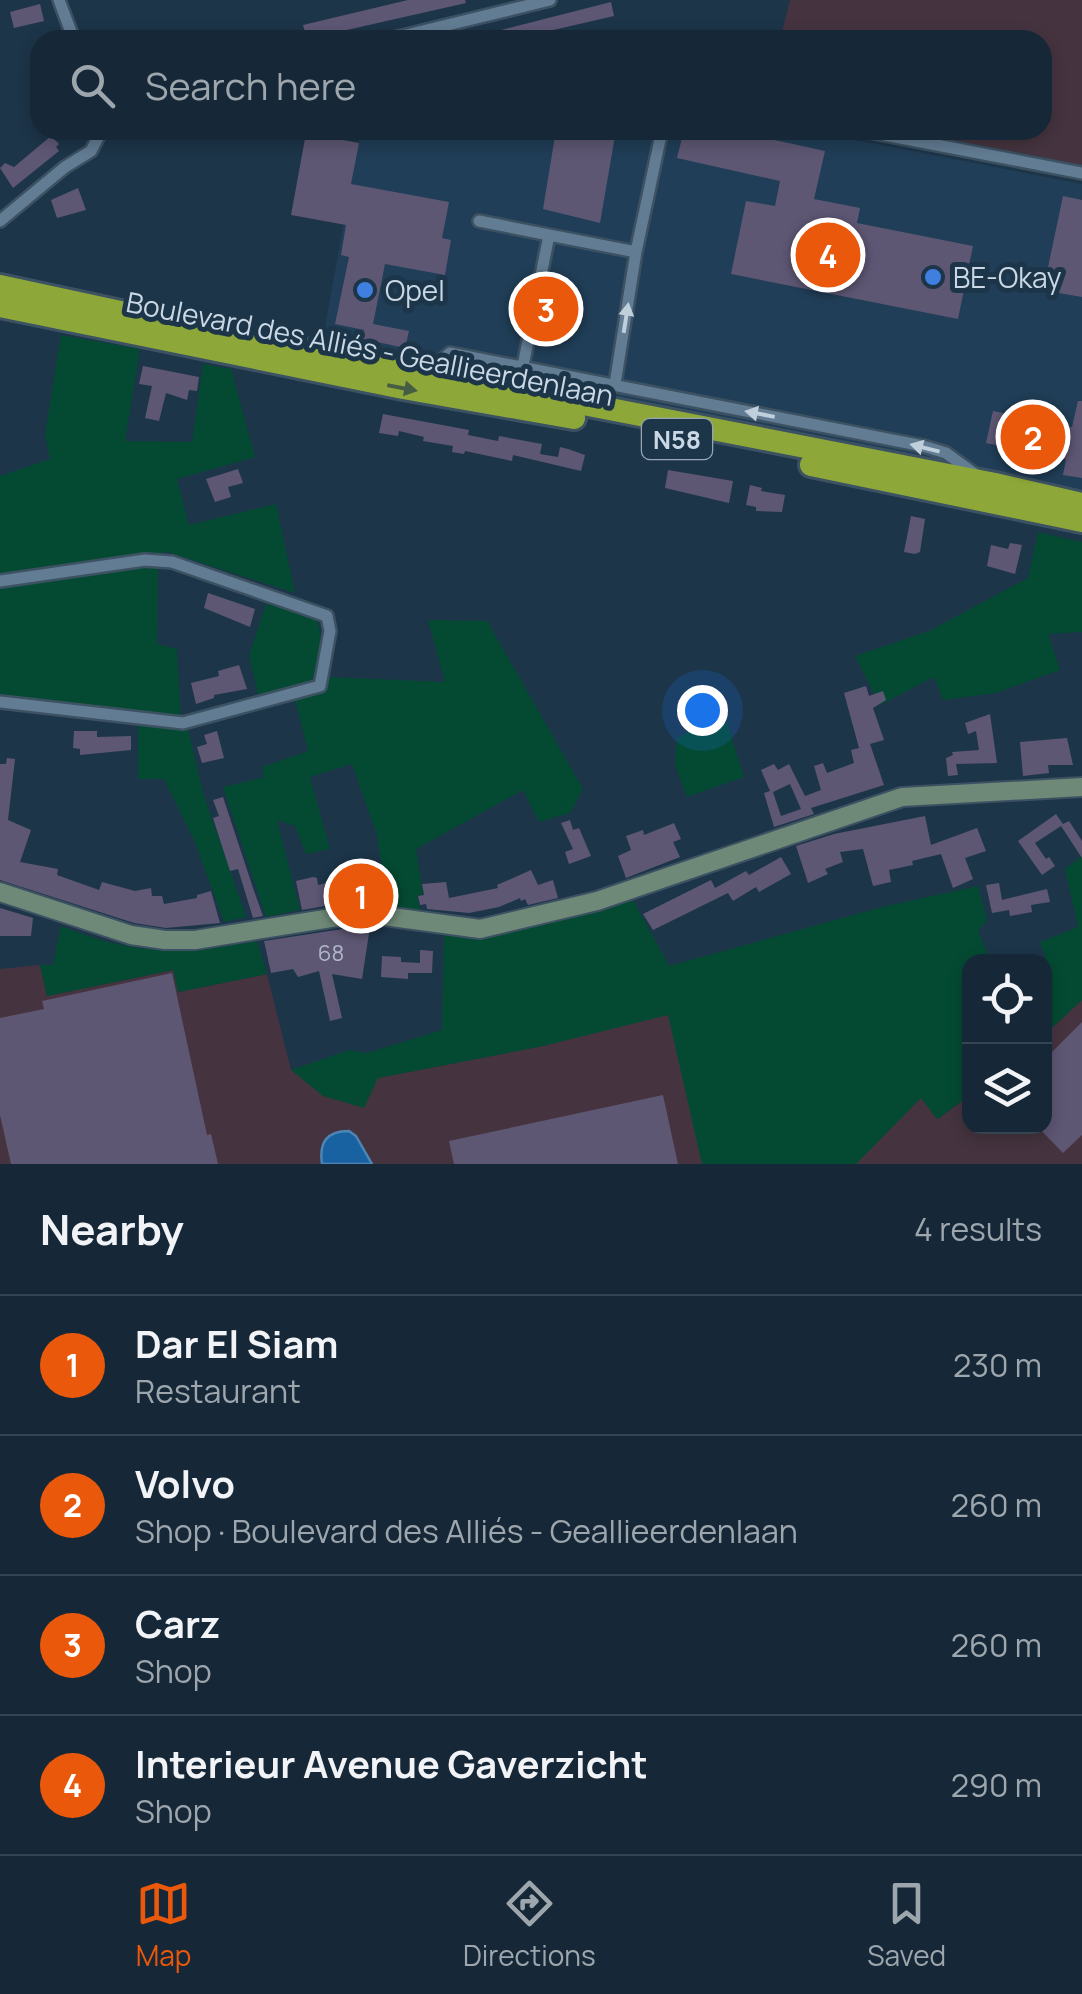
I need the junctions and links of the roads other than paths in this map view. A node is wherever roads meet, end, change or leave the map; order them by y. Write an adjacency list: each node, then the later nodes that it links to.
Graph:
1 (59, 0): 3 (street)
2 (550, 0): 4 (street)
3 (70, 30)
4 (427, 30)
5 (97, 140): 9 (street)
6 (660, 140): 12 (street)
7 (910, 140): 8 (street)
8 (1082, 174)
9 (0, 221)
10 (479, 221): 11 (street)
11 (549, 235): 12 (street); 15 (street)
12 (636, 252): 17 (street, one-way to 12)
13 (0, 286): 16 (highway, Boulevard des Alliés - Geallieerdenlaan / N58)
14 (0, 306): 20 (highway, Boulevard des Alliés - Geallieerdenlaan / N58, one-way to 20)
15 (523, 366): 16 (street); 17 (street)
16 (427, 374): 18 (highway, Boulevard des Alliés - Geallieerdenlaan / N58)
17 (615, 384): 18 (street, one-way to 17)
18 (986, 483): 19 (highway, Boulevard des Alliés - Geallieerdenlaan / N58)
19 (1082, 504)
20 (1082, 521)
21 (0, 581): 22 (street)
22 (0, 702)
23 (1082, 788): 24 (street)
24 (0, 892)

